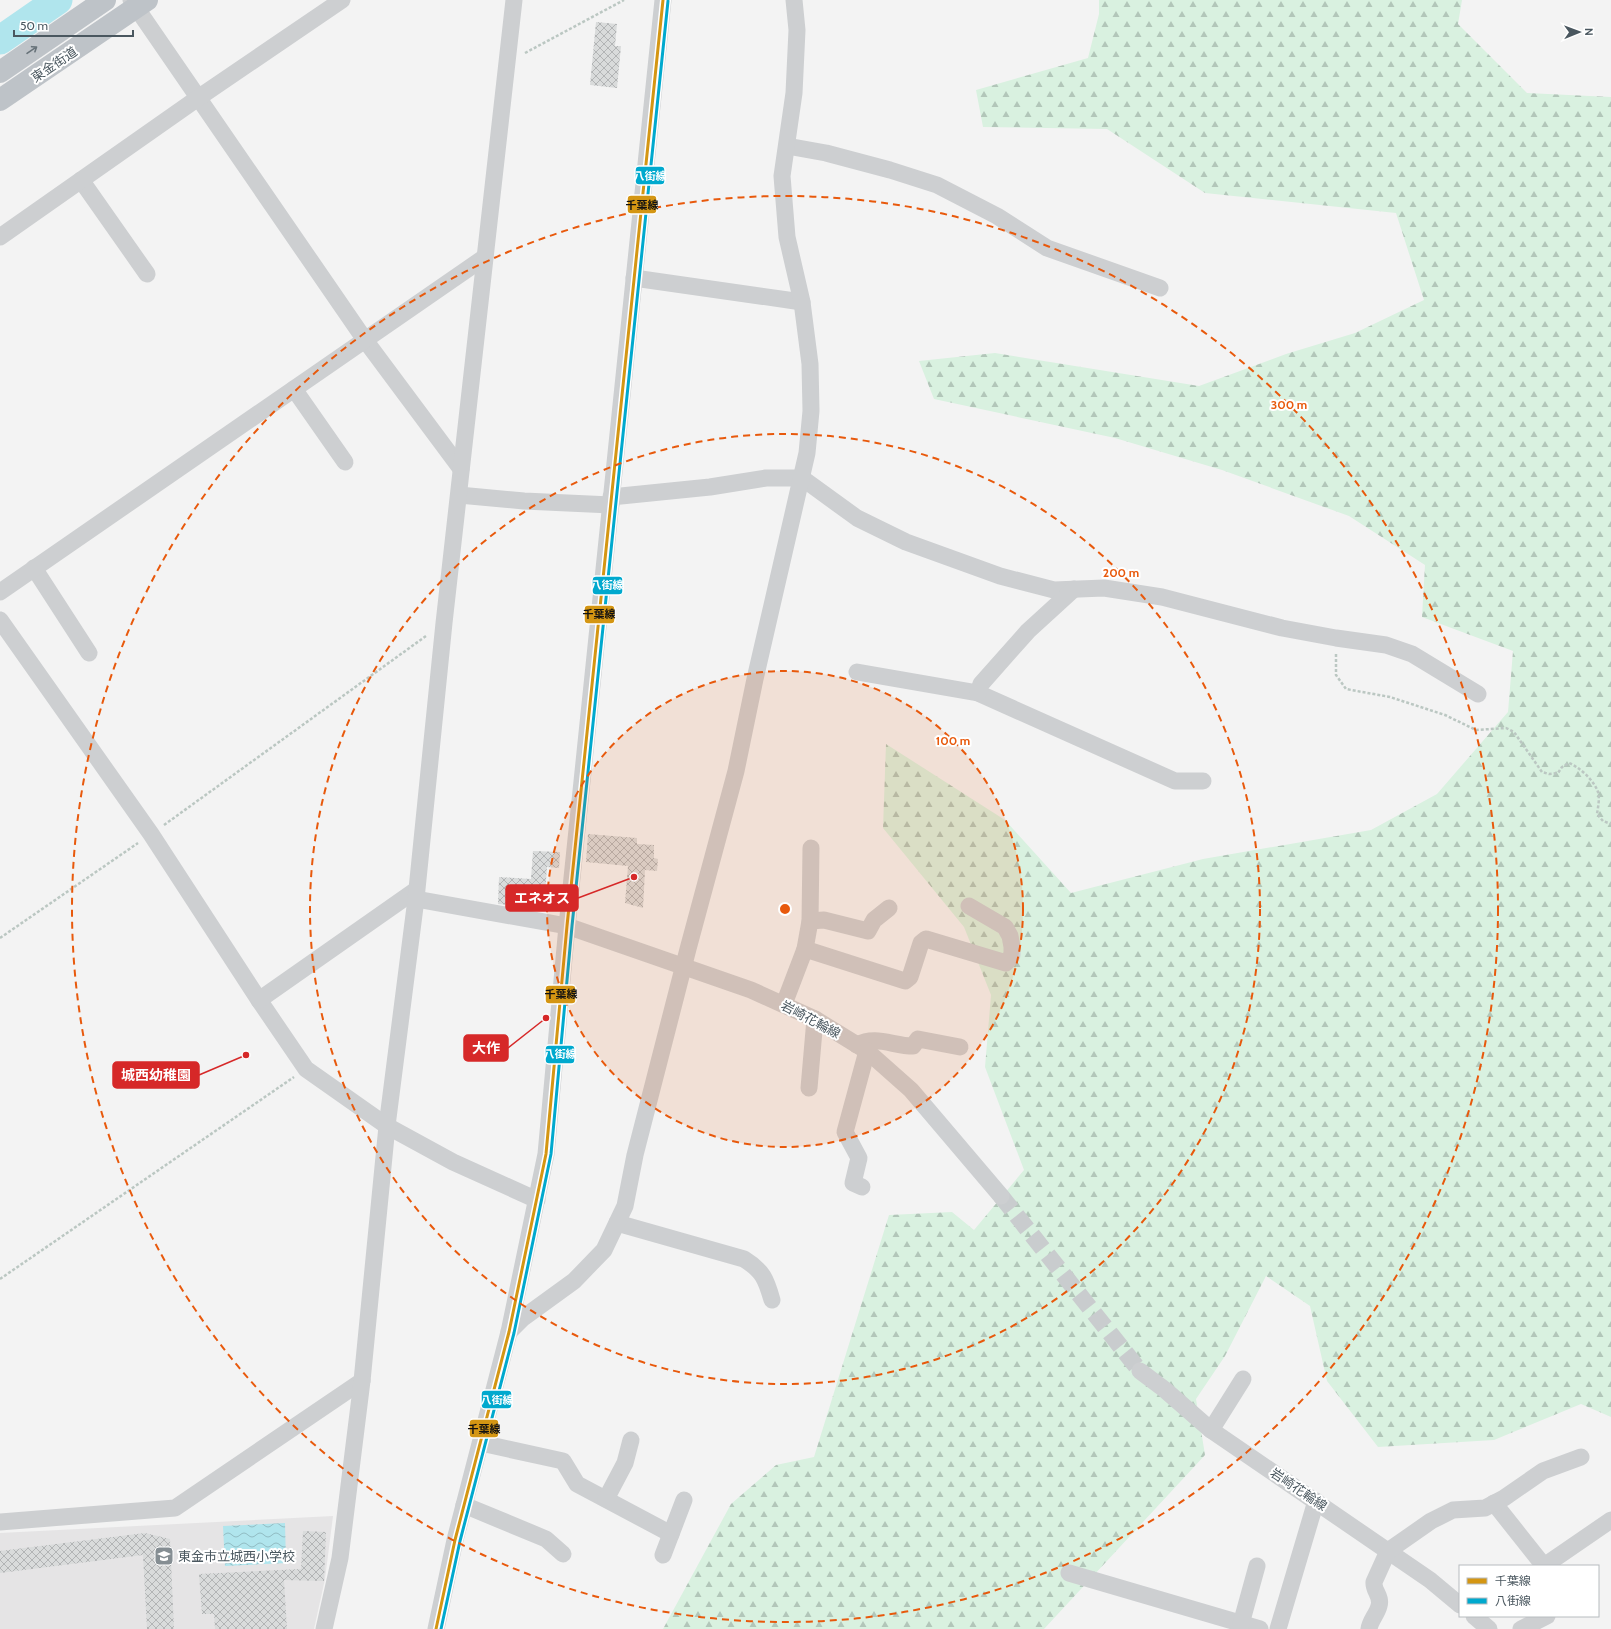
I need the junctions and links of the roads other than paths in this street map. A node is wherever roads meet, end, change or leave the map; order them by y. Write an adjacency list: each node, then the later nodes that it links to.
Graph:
1 (106, 0): 7 (highway, 東金街道, one-way to 1)
2 (342, 0): 8 (street)
3 (514, 0): 13 (street)
4 (663, 0): 15 (street)
5 (794, 0): 10 (street)
6 (138, 3): 8 (street); 9 (highway, 東金街道)
7 (0, 72)
8 (198, 98): 11 (street); 18 (street)
9 (0, 100)
10 (787, 146): 16 (street); 17 (street)
11 (81, 180): 12 (street); 14 (street)
12 (0, 237)
13 (485, 257): 18 (street); 21 (street)
14 (147, 274)
15 (634, 278): 17 (street); 24 (street)
16 (1160, 288)
17 (802, 302): 22 (street)
18 (365, 340): 19 (street); 21 (street)
19 (294, 389): 20 (street); 25 (street)
20 (345, 462)
21 (461, 469): 23 (street)
22 (802, 478): 24 (street); 26 (street); 41 (street)
23 (459, 495): 24 (street); 35 (street)
24 (611, 501): 39 (street)
25 (34, 568): 27 (street); 29 (street)
26 (1074, 589): 31 (street); 32 (street)
27 (0, 592)
28 (0, 620): 42 (street)
29 (89, 653)
30 (857, 672): 31 (street)
31 (978, 693): 33 (street)
32 (1478, 694)
33 (1203, 781)
34 (810, 848): 38 (street)
35 (416, 895): 39 (street, 岩崎花輪線); 42 (street); 48 (street)
36 (969, 906): 40 (street)
37 (888, 908): 38 (street)
38 (810, 921): 40 (street)
39 (567, 926): 41 (street, 岩崎花輪線); 51 (street)
40 (805, 949): 43 (street)
41 (684, 967): 43 (street, 岩崎花輪線); 52 (street)
42 (259, 1000): 48 (street)
43 (784, 1004): 44 (street, 岩崎花輪線)
44 (815, 1019): 46 (street, 岩崎花輪線); 47 (street)
45 (960, 1047): 46 (street)
46 (862, 1048): 49 (street); 50 (street, 岩崎花輪線)
47 (809, 1088)
48 (387, 1126): 51 (street); 57 (street)
49 (862, 1187)
50 (1001, 1196)
51 (537, 1200): 54 (street)
52 (617, 1223): 53 (street); 54 (street)
53 (772, 1300)
54 (509, 1332): 60 (street)
55 (1140, 1371): 58 (street, 岩崎花輪線)
56 (1243, 1379): 58 (street)
57 (362, 1381): 68 (street); 81 (street)
58 (1211, 1430): 64 (street, 岩崎花輪線)
59 (631, 1440): 62 (street)
60 (481, 1443): 62 (street); 66 (street)
61 (1581, 1457): 65 (street)
62 (606, 1500): 69 (street)
63 (684, 1500): 69 (street)
64 (1316, 1501): 70 (street, 岩崎花輪線); 84 (street)
65 (1494, 1503): 70 (street); 73 (street)
66 (464, 1505): 71 (street); 82 (street)
67 (1611, 1520): 74 (street)
68 (0, 1522)
69 (671, 1534): 72 (street)
70 (1388, 1551): 77 (street, 岩崎花輪線); 85 (street)
71 (564, 1554)
72 (663, 1555)
73 (1543, 1565)
74 (1545, 1565)
75 (1257, 1566): 80 (street)
76 (1069, 1573): 80 (street)
77 (1459, 1604)
78 (1475, 1617): 86 (street)
79 (1545, 1617): 87 (street)
80 (1241, 1624): 83 (street)
81 (324, 1629)
82 (438, 1629)
83 (1260, 1629)
84 (1278, 1629)
85 (1370, 1629)
86 (1489, 1629)
87 (1521, 1629)

